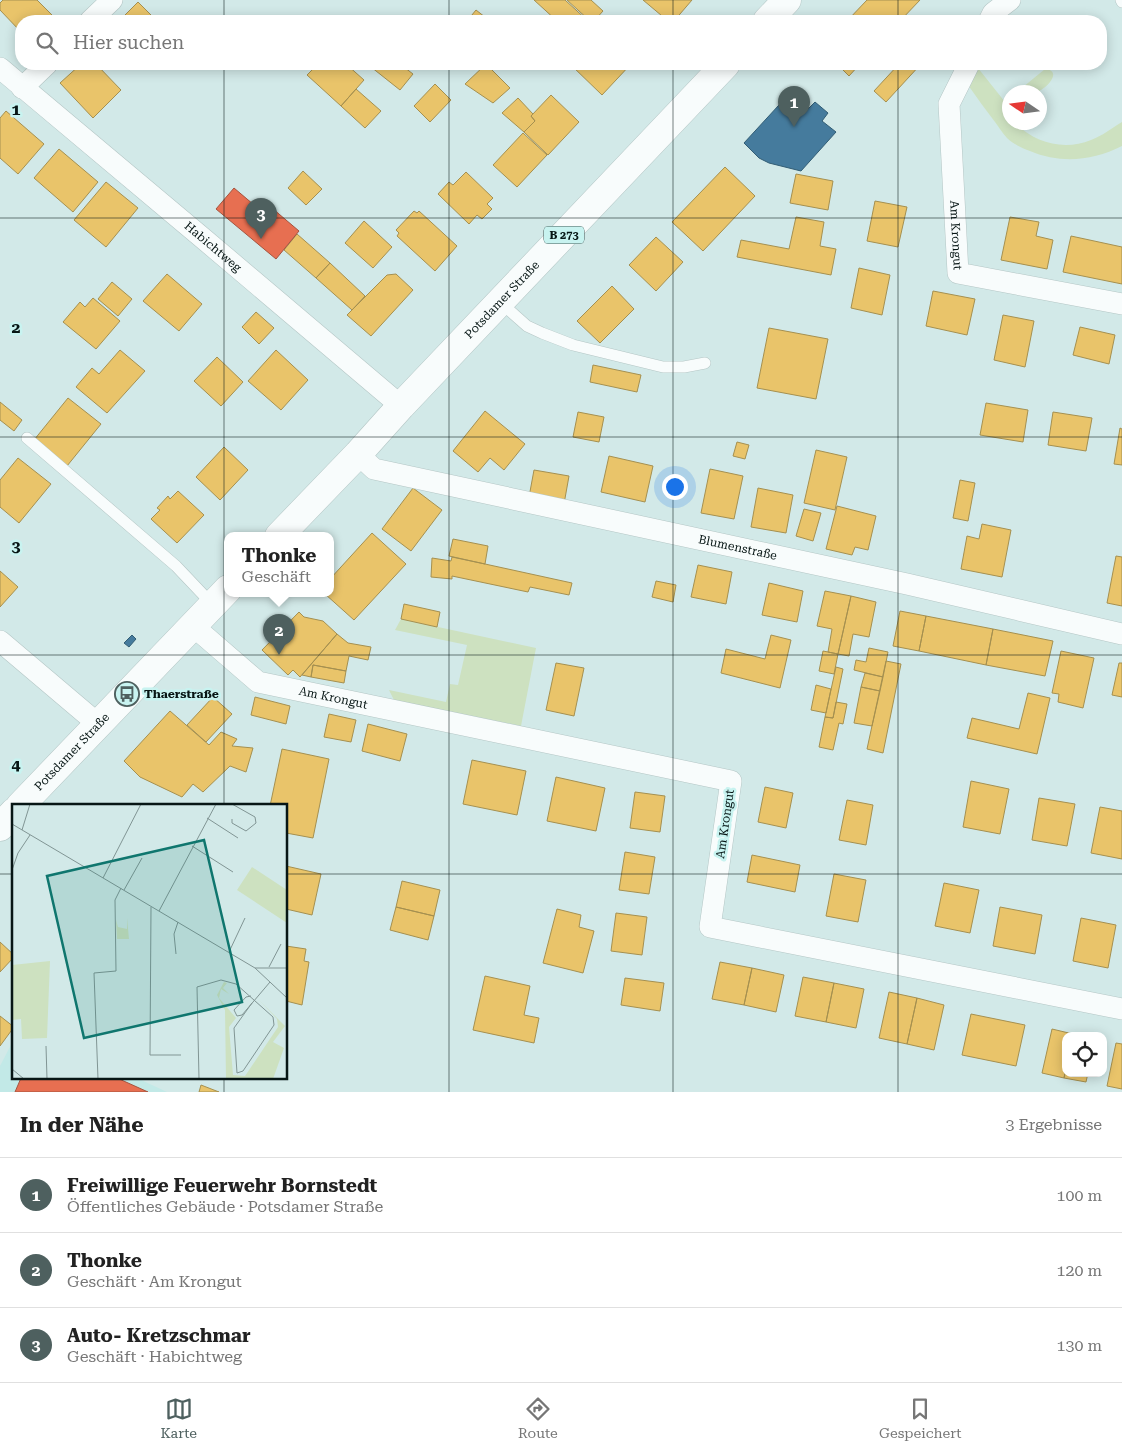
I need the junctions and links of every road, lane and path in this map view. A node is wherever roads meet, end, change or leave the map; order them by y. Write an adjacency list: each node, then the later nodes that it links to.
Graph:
1 (112, 0): 3 (street)
2 (1010, 0): 4 (street)
3 (96, 15)
4 (992, 15)
5 (0, 68): 9 (street, Habichtweg)
6 (41, 70): 9 (street)
7 (720, 70): 10 (main road, Potsdamer Straße / B 273)
8 (965, 70): 11 (street, Am Krongut)
9 (22, 88): 13 (street, Habichtweg)
10 (500, 302): 12 (lane); 13 (main road, Potsdamer Straße / B 273)
11 (1122, 304)
12 (705, 363)
13 (401, 406): 15 (main road, Potsdamer Straße / B 273)
14 (28, 438): 17 (lane)
15 (358, 454): 16 (main road, Potsdamer Straße / B 273); 19 (street, Blumenstraße)
16 (283, 532)
17 (220, 596): 18 (main road, Potsdamer Straße)
18 (192, 625): 21 (main road, Potsdamer Straße); 25 (street, Am Krongut)
19 (1122, 634)
20 (0, 641): 21 (street)
21 (98, 724): 22 (main road, Potsdamer Straße)
22 (22, 804)
23 (12, 814): 24 (main road)
24 (0, 827)
25 (1122, 1009)

